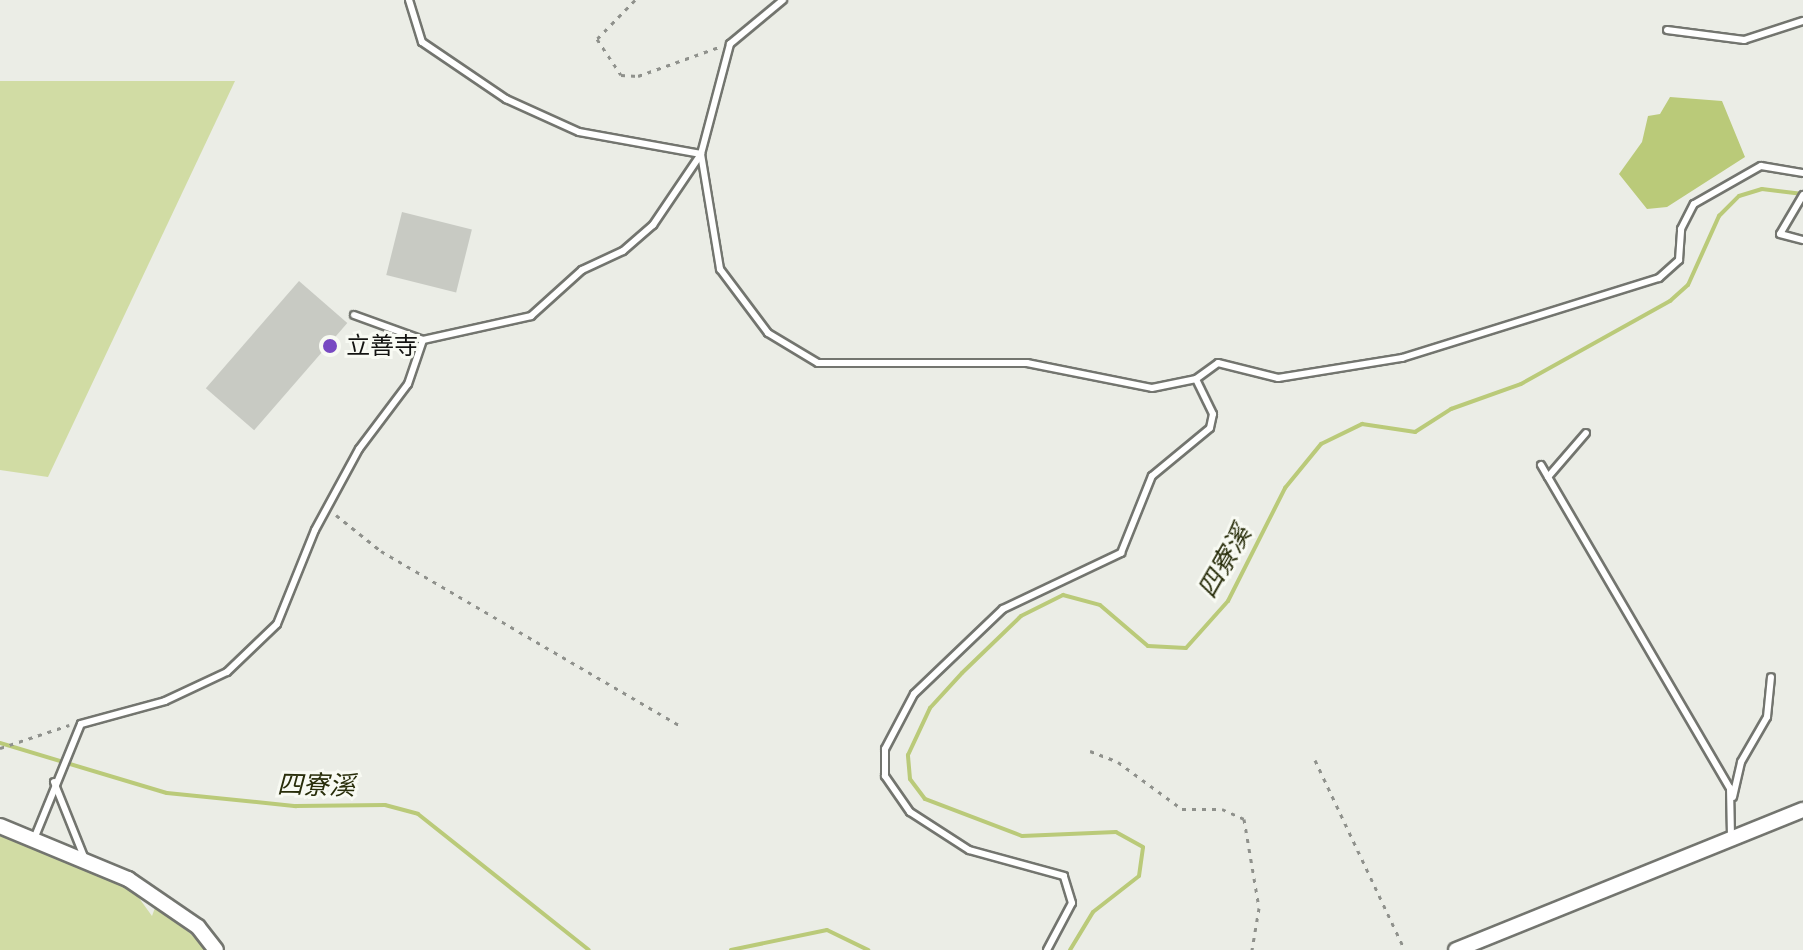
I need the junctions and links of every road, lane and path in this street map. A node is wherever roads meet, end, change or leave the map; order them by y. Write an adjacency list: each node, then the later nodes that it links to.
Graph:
1 (409, 0): 7 (lane)
2 (635, 0): 6 (path)
3 (783, 0): 6 (lane)
4 (1803, 21): 5 (lane)
5 (1667, 30)
6 (730, 44): 7 (lane)
7 (701, 154): 12 (lane); 13 (lane)
8 (1803, 173): 13 (lane)
9 (1802, 197): 10 (lane)
10 (1803, 240)
11 (354, 315): 12 (lane)
12 (423, 340): 17 (lane)
13 (1196, 379): 32 (lane)
14 (1586, 433): 16 (lane)
15 (1541, 465): 16 (lane)
16 (1548, 477): 25 (lane)
17 (328, 506): 19 (lane); 20 (path)
18 (1771, 677): 25 (lane)
19 (81, 724): 21 (path); 24 (lane)
20 (681, 726)
21 (0, 748)
22 (1090, 751): 33 (path)
23 (1315, 760): 34 (path)
24 (54, 782): 29 (lane); 30 (lane)
25 (1733, 797): 28 (lane)
26 (1803, 810): 28 (street)
27 (0, 826): 29 (street)
28 (1731, 837): 35 (street)
29 (34, 839): 30 (street)
30 (85, 859): 31 (street)
31 (216, 950)
32 (1047, 950)
33 (1252, 950)
34 (1405, 950)
35 (1456, 950)

